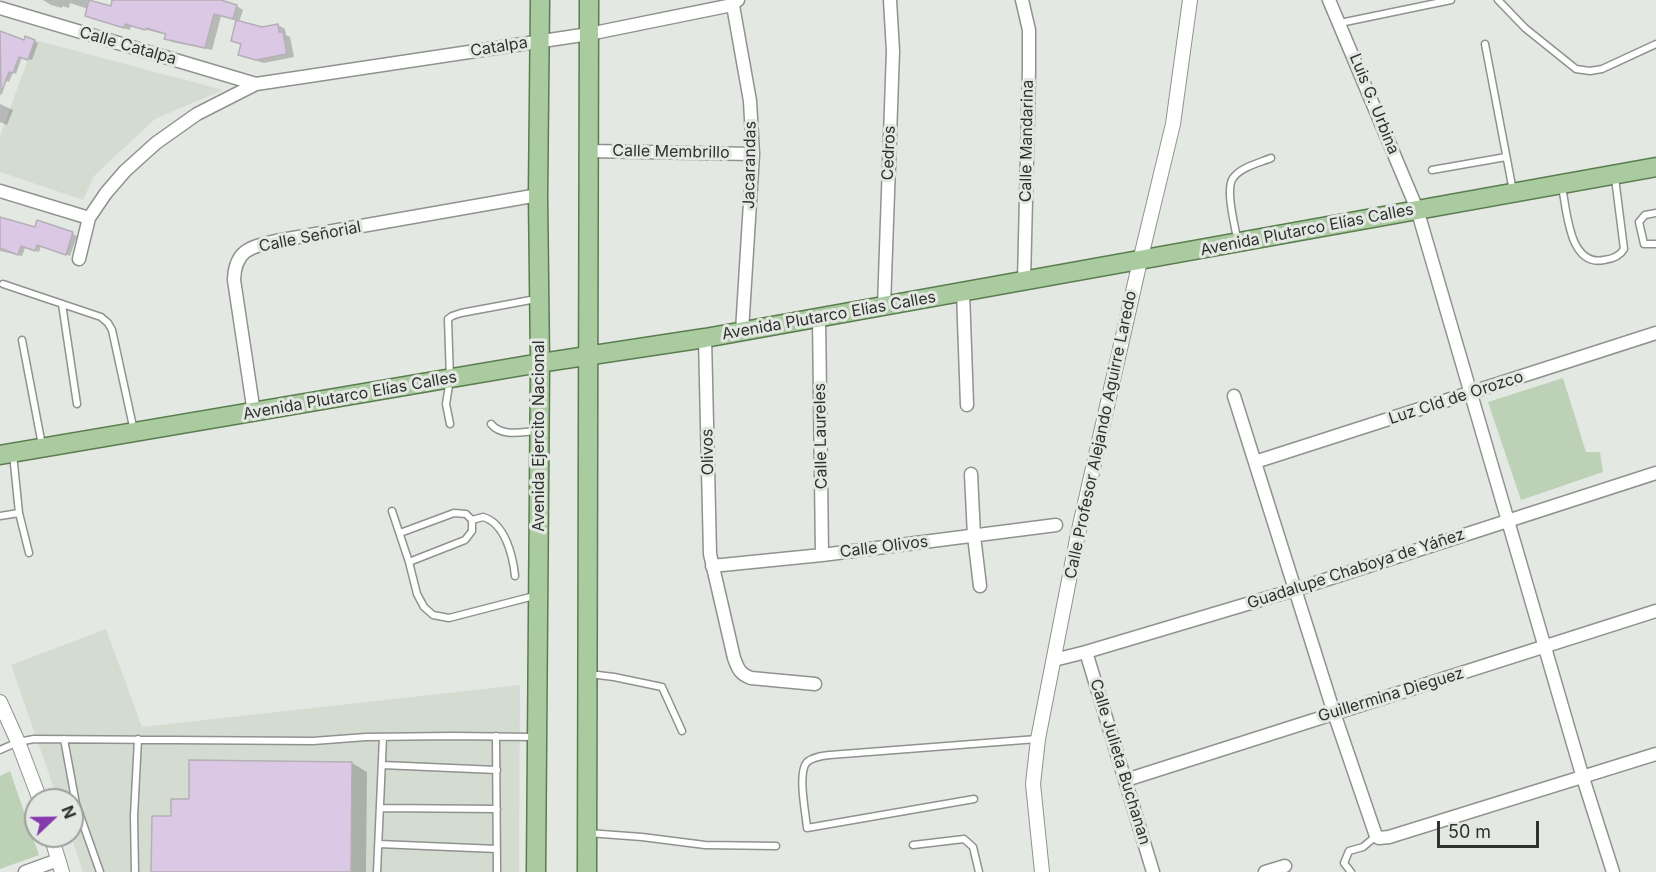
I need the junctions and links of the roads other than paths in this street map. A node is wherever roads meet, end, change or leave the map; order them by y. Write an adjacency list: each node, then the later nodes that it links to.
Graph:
1 (540, 0): 13 (main road, Avenida Ejercito Nacional)
2 (589, 0): 12 (main road)
3 (890, 0): 40 (street, Cedros)
4 (1022, 0): 35 (street, Calle Mandarina)
5 (1190, 0): 34 (street, Calle Profesor Alejando Aguirre Laredo)
6 (1329, 0): 11 (street, Luis G. Urbina)
7 (1451, 0): 11 (lane)
8 (1498, 0): 15 (lane)
9 (734, 2): 12 (street, Catalpa); 18 (street, Jacarandas)
10 (0, 8): 16 (street, Calle Catalpa)
11 (1340, 23): 28 (street, Luis G. Urbina)
12 (589, 34): 13 (street, Catalpa); 17 (main road)
13 (540, 41): 16 (street, Catalpa); 27 (main road, Avenida Ejercito Nacional)
14 (1485, 44): 19 (lane)
15 (1656, 44)
16 (256, 84): 30 (street)
17 (589, 151): 18 (street, Calle Membrillo); 46 (main road)
18 (753, 154): 42 (street, Jacarandas)
19 (1506, 157): 22 (lane); 26 (lane)
20 (1271, 158): 31 (lane)
21 (1656, 167): 23 (main road, Avenida Plutarco Elías Calles)
22 (1432, 170)
23 (1615, 174): 24 (main road, Avenida Plutarco Elías Calles); 24 (lane)
24 (1562, 183): 26 (main road, Avenida Plutarco Elías Calles)
25 (0, 191): 30 (street)
26 (1513, 192): 28 (main road, Avenida Plutarco Elías Calles)
27 (538, 195): 38 (main road, Avenida Ejercito Nacional); 53 (street, Calle Señorial)
28 (1417, 209): 31 (main road, Avenida Plutarco Elías Calles); 49 (street, Luis G. Urbina)
29 (1656, 213): 32 (lane)
30 (89, 218): 33 (street)
31 (1237, 243): 34 (main road, Avenida Plutarco Elías Calles)
32 (1656, 244)
33 (79, 259)
34 (1140, 261): 35 (main road, Avenida Plutarco Elías Calles); 82 (street, Calle Profesor Alejando Aguirre Laredo)
35 (1024, 282): 37 (main road, Avenida Plutarco Elías Calles)
36 (3, 284): 39 (lane)
37 (963, 292): 40 (main road, Avenida Plutarco Elías Calles); 52 (street)
38 (539, 298): 47 (main road, Avenida Ejercito Nacional); 48 (lane)
39 (62, 304): 51 (lane); 57 (lane)
40 (884, 306): 41 (main road, Avenida Plutarco Elías Calles)
41 (819, 317): 42 (main road, Avenida Plutarco Elías Calles); 72 (street, Calle Laureles)
42 (742, 331): 44 (main road, Avenida Plutarco Elías Calles)
43 (1656, 333): 49 (street, Luz CId de Orozco)
44 (705, 338): 46 (main road, Avenida Plutarco Elías Calles); 74 (street, Olivos)
45 (22, 340): 58 (lane)
46 (590, 356): 47 (main road, Avenida Plutarco Elías Calles); 83 (main road)
47 (540, 363): 48 (main road, Avenida Plutarco Elías Calles); 56 (main road, Avenida Ejercito Nacional)
48 (450, 379): 53 (main road, Avenida Plutarco Elías Calles); 54 (lane)
49 (1471, 393): 60 (street, Luz CId de Orozco); 67 (street, Luis G. Urbina)
50 (1234, 396): 60 (street)
51 (77, 404)
52 (968, 405)
53 (254, 413): 57 (main road, Avenida Plutarco Elías Calles)
54 (450, 424)
55 (491, 424): 56 (lane)
56 (540, 430): 78 (main road, Avenida Ejercito Nacional)
57 (134, 433): 58 (main road, Avenida Plutarco Elías Calles)
58 (42, 448): 59 (main road, Avenida Plutarco Elías Calles)
59 (7, 454): 64 (lane)
60 (1255, 462): 77 (street)
61 (1656, 473): 67 (street, Guadalupe Chaboya de Yáñez)
62 (971, 474): 70 (street)
63 (392, 511): 69 (lane)
64 (19, 513): 65 (lane); 71 (lane)
65 (0, 516)
66 (472, 520): 69 (lane); 73 (lane); 75 (lane)
67 (1509, 520): 77 (street, Guadalupe Chaboya de Yáñez); 80 (street, Luis G. Urbina)
68 (1056, 525): 70 (street, Calle Olivos)
69 (400, 533): 73 (lane)
70 (974, 536): 72 (street, Calle Olivos); 76 (street)
71 (29, 553)
72 (822, 555): 74 (street, Calle Olivos)
73 (410, 562): 78 (lane)
74 (712, 566): 84 (street, Olivos)
75 (515, 576)
76 (980, 586)
77 (1294, 590): 81 (street, Guadalupe Chaboya de Yáñez); 86 (street)
78 (537, 596): 90 (main road, Avenida Ejercito Nacional)
79 (1656, 611): 80 (street, Guillermina Dieguez)
80 (1546, 647): 86 (street, Guillermina Dieguez); 99 (street, Luis G. Urbina)
81 (1086, 652): 82 (street, Guadalupe Chaboya de Yáñez); 100 (street, Calle Julieta Buchanan)
82 (1054, 660): 93 (street, Calle Profesor Alejando Aguirre Laredo)
83 (588, 674): 87 (lane); 105 (main road)
84 (815, 684)
85 (0, 702): 94 (street)
86 (1334, 713): 100 (street, Guillermina Dieguez); 106 (street)
87 (682, 731)
88 (496, 736): 89 (lane); 90 (lane); 98 (lane)
89 (383, 737): 92 (lane); 97 (lane)
90 (537, 737): 119 (main road, Avenida Ejercito Nacional)
91 (64, 739): 92 (lane); 94 (lane); 115 (lane)
92 (138, 739): 116 (lane)
93 (1038, 739): 102 (lane); 122 (street, Calle Profesor Alejando Aguirre Laredo)
94 (18, 742): 95 (lane); 101 (street)
95 (0, 750)
96 (1656, 754): 99 (street)
97 (382, 765): 98 (lane); 103 (lane)
98 (496, 770): 104 (lane)
99 (1583, 778): 106 (street); 126 (street, Luis G. Urbina)
100 (1126, 780): 123 (street, Calle Julieta Buchanan)
101 (35, 788)
102 (974, 799)
103 (380, 808): 104 (lane); 107 (lane)
104 (496, 808): 111 (lane)
105 (588, 833): 109 (lane); 120 (main road)
106 (1376, 836): 125 (lane)
107 (378, 844): 111 (lane); 117 (lane)
108 (913, 845): 121 (lane)
109 (776, 846)
110 (55, 848): 112 (street)
111 (496, 849): 118 (lane)
112 (60, 866): 114 (street)
113 (1285, 866): 124 (street)
114 (25, 872)
115 (100, 872)
116 (135, 872)
117 (377, 872)
118 (497, 872)
119 (536, 872)
120 (587, 872)
121 (979, 872)
122 (1042, 872)
123 (1153, 872)
124 (1265, 872)
125 (1352, 872)
126 (1613, 872)

